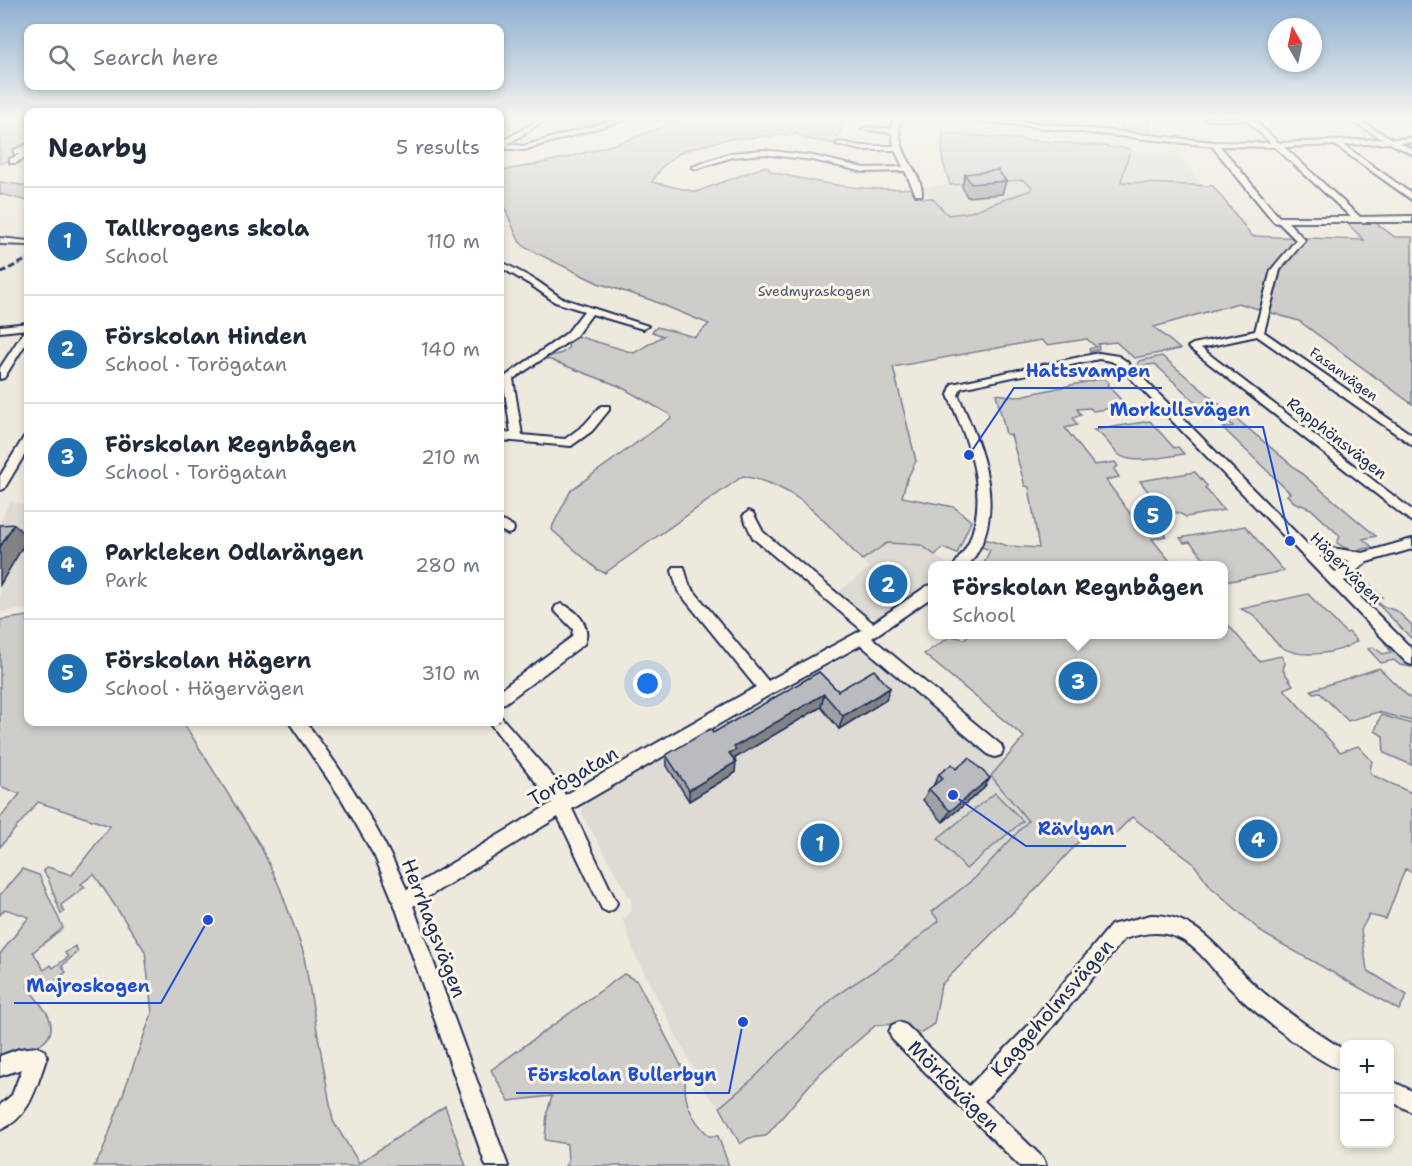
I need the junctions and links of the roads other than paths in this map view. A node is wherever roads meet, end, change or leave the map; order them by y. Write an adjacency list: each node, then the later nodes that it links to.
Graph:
1 (908, 172): 5 (street)
2 (1237, 172): 8 (street)
3 (1308, 172): 9 (street)
4 (1377, 172): 6 (street)
5 (919, 193)
6 (1412, 198)
7 (1412, 219): 9 (street)
8 (1281, 220): 9 (street); 19 (street)
9 (1359, 220)
10 (5, 241): 11 (street)
11 (24, 241)
12 (504, 266): 13 (street)
13 (513, 271): 14 (street); 15 (street)
14 (504, 276)
15 (590, 310): 17 (street); 22 (street)
16 (24, 326): 18 (street)
17 (643, 326)
18 (0, 329)
19 (1259, 333): 26 (street, Fasanvägen); 30 (street, Rapphönsvägen)
20 (24, 339): 21 (street)
21 (0, 376)
22 (504, 377): 25 (street)
23 (605, 408): 25 (street)
24 (504, 436): 25 (street)
25 (517, 438)
26 (1412, 441)
27 (24, 448): 28 (street)
28 (0, 486)
29 (749, 516): 39 (street)
30 (1412, 517)
31 (1412, 544): 33 (street)
32 (1303, 548): 33 (street); 34 (street, Hägervägen); 36 (street, Hägervägen)
33 (1363, 558): 36 (street)
34 (966, 561)
35 (680, 571): 41 (street)
36 (1335, 581): 40 (street, Hägervägen)
37 (928, 593): 39 (street, Torögatan)
38 (561, 610): 42 (street)
39 (867, 634): 41 (street, Torögatan); 45 (street)
40 (1412, 659)
41 (766, 689): 46 (street, Torögatan)
42 (504, 695)
43 (300, 726): 47 (street, Herrhagsvägen)
44 (499, 726): 46 (street)
45 (995, 750)
46 (560, 807): 47 (street, Torögatan); 48 (street)
47 (403, 902): 56 (street, Herrhagsvägen)
48 (608, 903)
49 (899, 1032): 53 (street, Mörkövägen)
50 (1340, 1059): 53 (street, Kaggeholmsvägen)
51 (0, 1066): 55 (street)
52 (1394, 1093): 54 (street)
53 (969, 1101): 57 (street, Mörkövägen)
54 (1412, 1102)
55 (0, 1119)
56 (497, 1166)
57 (1035, 1166)

